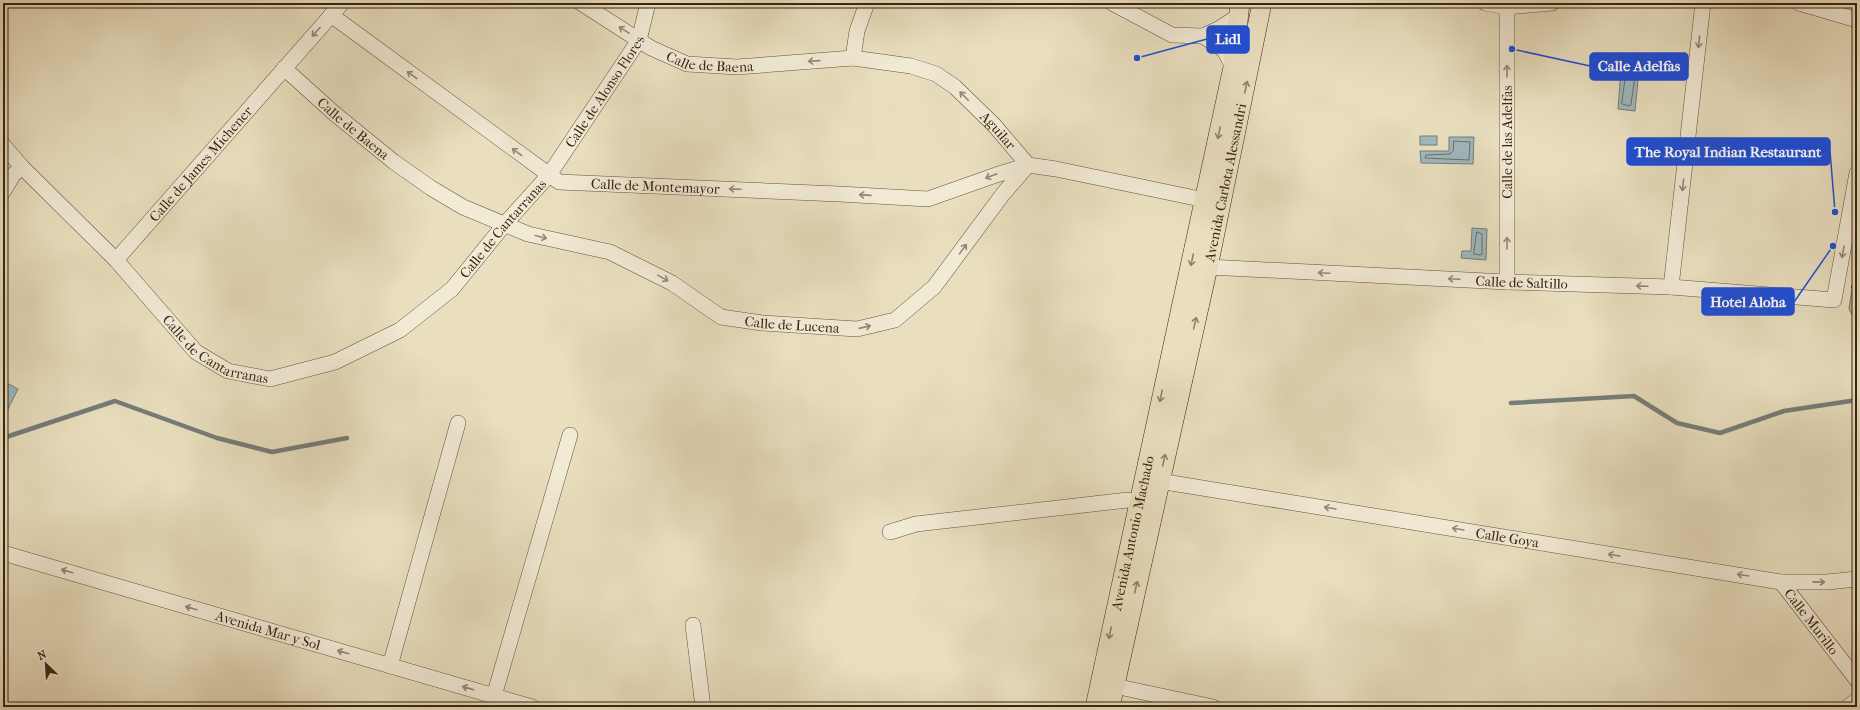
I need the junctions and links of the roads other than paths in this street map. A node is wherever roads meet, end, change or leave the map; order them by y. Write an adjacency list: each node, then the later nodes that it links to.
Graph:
1 (342, 3): 13 (street)
2 (581, 3): 16 (street, Calle de Baena, one-way to 2)
3 (648, 3): 16 (street, Calle de Alonso Flores)
4 (867, 3): 17 (street)
5 (1112, 3): 15 (street)
6 (1262, 3): 29 (main road, Avenida Carlota Alessandri, one-way to 6)
7 (1485, 3): 11 (street)
8 (1552, 3): 11 (street)
9 (1704, 3): 31 (street, one-way to 31)
10 (1799, 3): 14 (street)
11 (1507, 5): 30 (street, Calle de las Adelfas, one-way to 11)
12 (1240, 9): 15 (street); 19 (main road, Avenida Carlota Alessandri)
13 (331, 14): 18 (street, one-way to 18); 24 (street, Calle de Montemayor, one-way to 13)
14 (1857, 20)
15 (1203, 36): 19 (street)
16 (639, 40): 17 (street, Calle de Baena, one-way to 16); 24 (street, Calle de Alonso Flores)
17 (853, 58): 21 (street, Aguilar, one-way to 17)
18 (284, 68): 27 (street, Calle de Baena); 28 (street, Calle de James Michener)
19 (1233, 68): 26 (main road, Avenida Carlota Alessandri, one-way to 26)
20 (3, 145): 22 (street, Calle de Cantarranas)
21 (1028, 165): 24 (street, Calle de Montemayor, one-way to 24); 26 (street); 27 (street, Calle de Lucena, one-way to 21)
22 (22, 167): 25 (street); 28 (street, Calle de Cantarranas)
23 (1857, 173): 31 (street, Calle de Saltillo, one-way to 31)
24 (549, 175): 27 (street, Calle de Cantarranas)
25 (3, 192)
26 (1205, 200): 32 (main road, Avenida Carlota Alessandri, one-way to 32)
27 (504, 225): 28 (street, Calle de Cantarranas)
28 (116, 260)
29 (1208, 268): 30 (street, Calle de Saltillo, one-way to 29); 32 (main road, Avenida Carlota Alessandri, one-way to 29)
30 (1507, 282): 31 (street, Calle de Saltillo, one-way to 30)
31 (1671, 287)
32 (1178, 360): 35 (main road, Avenida Antonio Machado, one-way to 32); 36 (main road, Avenida Antonio Machado, one-way to 36)
33 (458, 423): 42 (street)
34 (570, 435): 45 (street)
35 (1159, 481): 40 (street, Calle Goya, one-way to 35); 44 (main road, Avenida Antonio Machado, one-way to 35)
36 (1138, 502): 37 (street); 44 (main road, Avenida Antonio Machado, one-way to 44)
37 (890, 532)
38 (3, 553): 42 (street, Avenida Mar y Sol, one-way to 38)
39 (1857, 579): 40 (street, Calle Goya, one-way to 39)
40 (1781, 582): 43 (street, Calle Murillo)
41 (693, 625): 48 (street)
42 (390, 666): 45 (street, Avenida Mar y Sol, one-way to 42)
43 (1857, 680)
44 (1107, 685): 49 (main road, Avenida Antonio Machado); 50 (main road, Avenida Antonio Machado); 51 (street)
45 (494, 696): 47 (street, Avenida Mar y Sol)
46 (1857, 700): 52 (street)
47 (532, 707)
48 (703, 707)
49 (1095, 707)
50 (1110, 707)
51 (1213, 707)
52 (1848, 707)

